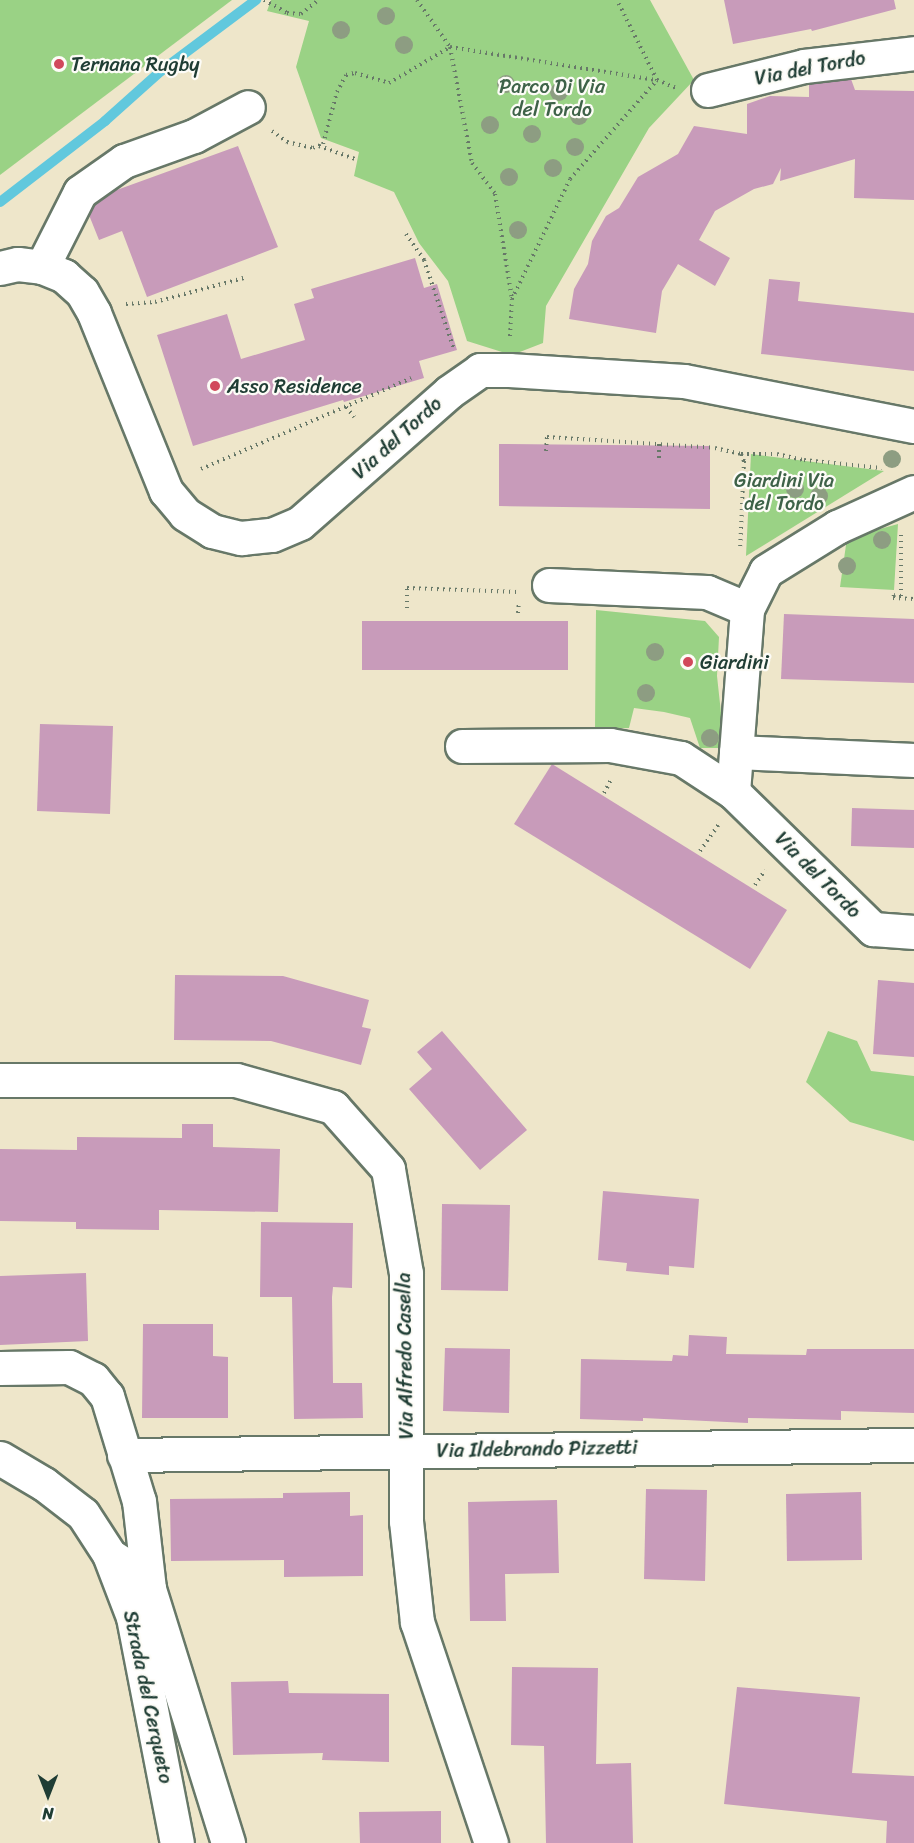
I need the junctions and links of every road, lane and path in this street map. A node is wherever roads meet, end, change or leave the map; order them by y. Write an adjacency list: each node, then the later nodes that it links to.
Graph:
1 (318, 0): 4 (path)
2 (417, 0): 5 (path)
3 (617, 0): 7 (path)
4 (265, 1)
5 (450, 46): 7 (path); 10 (path); 16 (path)
6 (914, 53): 8 (street, Via del Tordo)
7 (657, 80): 16 (path)
8 (708, 90)
9 (248, 107): 10 (path); 13 (street)
10 (319, 146): 11 (path)
11 (358, 160)
12 (406, 234): 18 (path)
13 (42, 267): 14 (street, Via del Tordo); 17 (street, Via del Tordo)
14 (0, 268)
15 (244, 278): 17 (path)
16 (512, 299): 19 (path)
17 (96, 318): 19 (street, Via del Tordo)
18 (458, 359)
19 (508, 369): 23 (street, Via del Tordo)
20 (417, 376): 21 (path)
21 (346, 407): 22 (path); 28 (path)
22 (354, 417)
23 (914, 426)
24 (659, 444): 25 (path); 26 (path); 27 (path)
25 (546, 451)
26 (741, 454): 29 (path); 30 (path)
27 (659, 458)
28 (201, 469)
29 (901, 488): 32 (path); 34 (street)
30 (740, 553)
31 (549, 585): 34 (street)
32 (914, 599)
33 (407, 608): 35 (path)
34 (747, 609): 37 (street)
35 (518, 613)
36 (462, 746): 39 (street, Via del Tordo)
37 (736, 752): 38 (street); 39 (street)
38 (914, 760)
39 (733, 792): 44 (street, Via del Tordo)
40 (718, 825): 41 (path)
41 (700, 851)
42 (770, 862): 43 (path)
43 (755, 885)
44 (914, 932)
45 (0, 1080): 48 (street, Via Alfredo Casella)
46 (0, 1368): 49 (street, Strada del Cerqueto)
47 (914, 1445): 48 (street, Via Ildebrando Pizzetti)
48 (406, 1451): 49 (street, Via Ildebrando Pizzetti); 55 (street, Via Alfredo Casella)
49 (124, 1455): 52 (street, Strada del Cerqueto)
50 (0, 1458): 51 (street, Strada del Cerqueto)
51 (109, 1554): 52 (street, Strada del Cerqueto); 53 (street, Strada del Cerqueto)
52 (149, 1589): 54 (street, Strada del Cerqueto)
53 (177, 1843)
54 (228, 1843)
55 (491, 1843)

